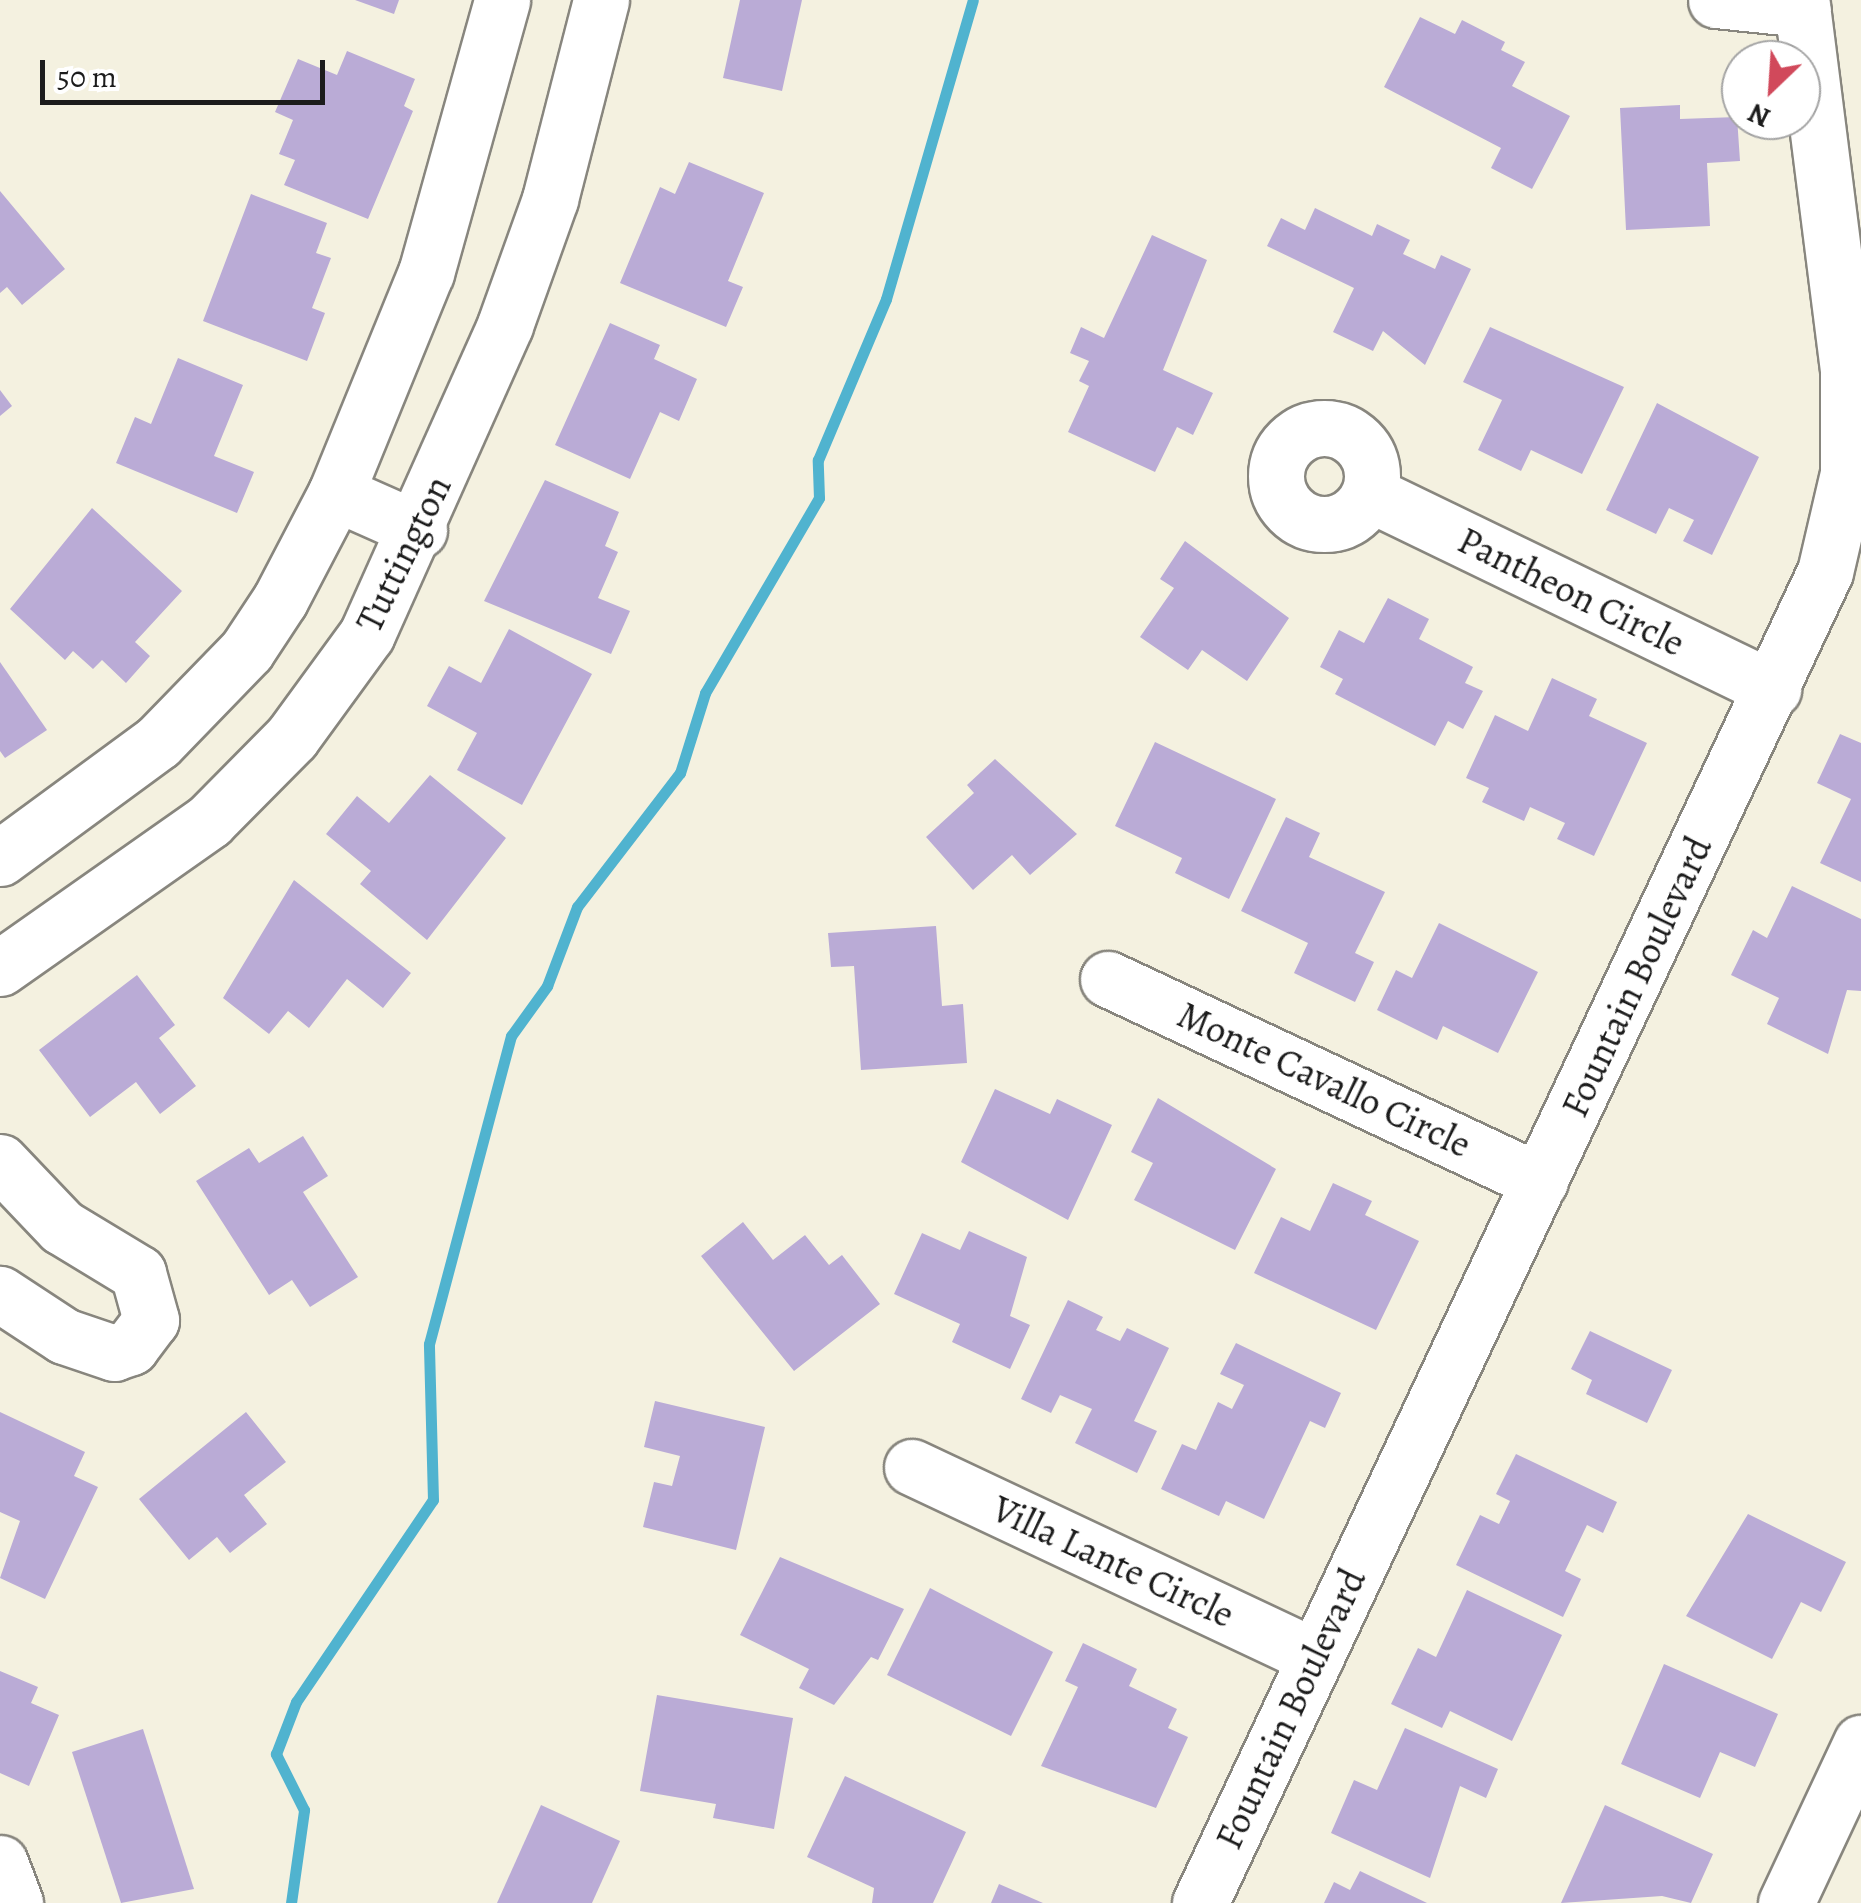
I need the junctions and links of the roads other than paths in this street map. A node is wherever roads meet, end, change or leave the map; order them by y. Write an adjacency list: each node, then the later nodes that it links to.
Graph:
1 (502, 0): 5 (street)
2 (601, 0): 7 (street, Tuttington)
3 (1716, 0): 4 (street)
4 (1802, 5): 8 (street, Fountain Boulevard)
5 (336, 493): 7 (street); 9 (street)
6 (1370, 494): 8 (street, Pantheon Circle)
7 (420, 530): 10 (street, Tuttington)
8 (1773, 689): 13 (street, Fountain Boulevard)
9 (0, 858)
10 (0, 968)
11 (1108, 978): 13 (street, Monte Cavallo Circle)
12 (0, 1162): 14 (street)
13 (1540, 1182): 16 (street, Fountain Boulevard)
14 (0, 1294)
15 (912, 1467): 16 (street, Villa Lante Circle)
16 (1315, 1657): 20 (street, Fountain Boulevard)
17 (1861, 1743): 21 (street)
18 (0, 1863): 19 (street)
19 (16, 1903)
20 (1200, 1903)
21 (1786, 1903)

